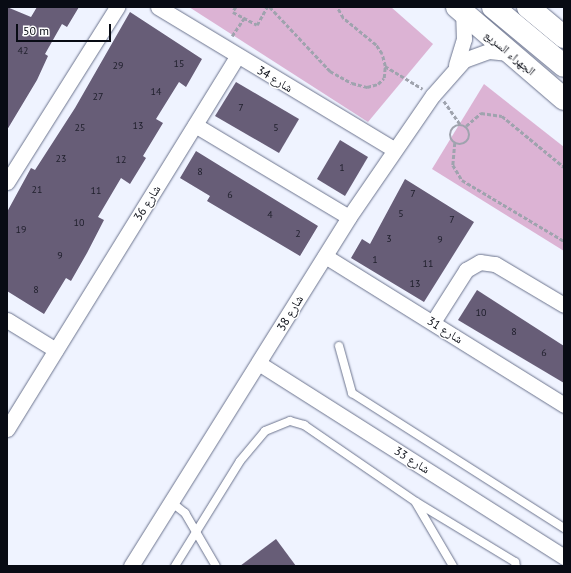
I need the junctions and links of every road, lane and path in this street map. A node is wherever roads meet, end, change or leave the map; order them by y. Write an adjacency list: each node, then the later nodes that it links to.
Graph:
1 (117, 7): 21 (street)
2 (158, 7): 11 (street, شارع 34)
3 (236, 7): 9 (path)
4 (269, 7): 5 (path); 9 (path)
5 (337, 7)
6 (493, 7): 14 (main road, الجهراء السريع)
7 (528, 7): 10 (main road)
8 (460, 9): 12 (main road, الجهراء السريع); 13 (street, شارع 38)
9 (244, 18): 11 (path)
10 (564, 37)
11 (231, 52): 16 (street, شارع 36); 19 (street, شارع 34)
12 (509, 53): 13 (street, شارع 38); 15 (main road, الجهراء السريع)
13 (456, 65): 19 (street, شارع 38)
14 (564, 66)
15 (564, 98)
16 (195, 125): 22 (street); 29 (street, شارع 36)
17 (466, 126): 18 (path); 18 (path); 20 (path)
18 (454, 144): 23 (path)
19 (393, 149): 22 (street, شارع 38)
20 (564, 167)
21 (7, 182)
22 (349, 217): 24 (street, شارع 38)
23 (564, 241)
24 (325, 256): 27 (street, شارع 31); 30 (street, شارع 38)
25 (564, 305): 27 (street)
26 (7, 320): 29 (street)
27 (433, 322): 31 (street, شارع 31)
28 (339, 346): 35 (lane)
29 (56, 350): 32 (street, شارع 36)
30 (260, 364): 33 (street, شارع 38); 37 (street, شارع 33)
31 (564, 405)
32 (7, 429)
33 (172, 502): 36 (lane); 38 (street, شارع 38)
34 (416, 502): 36 (lane); 41 (lane); 42 (lane)
35 (564, 528)
36 (195, 535): 39 (lane); 40 (lane)
37 (564, 557)
38 (131, 566)
39 (175, 566)
40 (216, 566)
41 (453, 566)
42 (516, 566)

